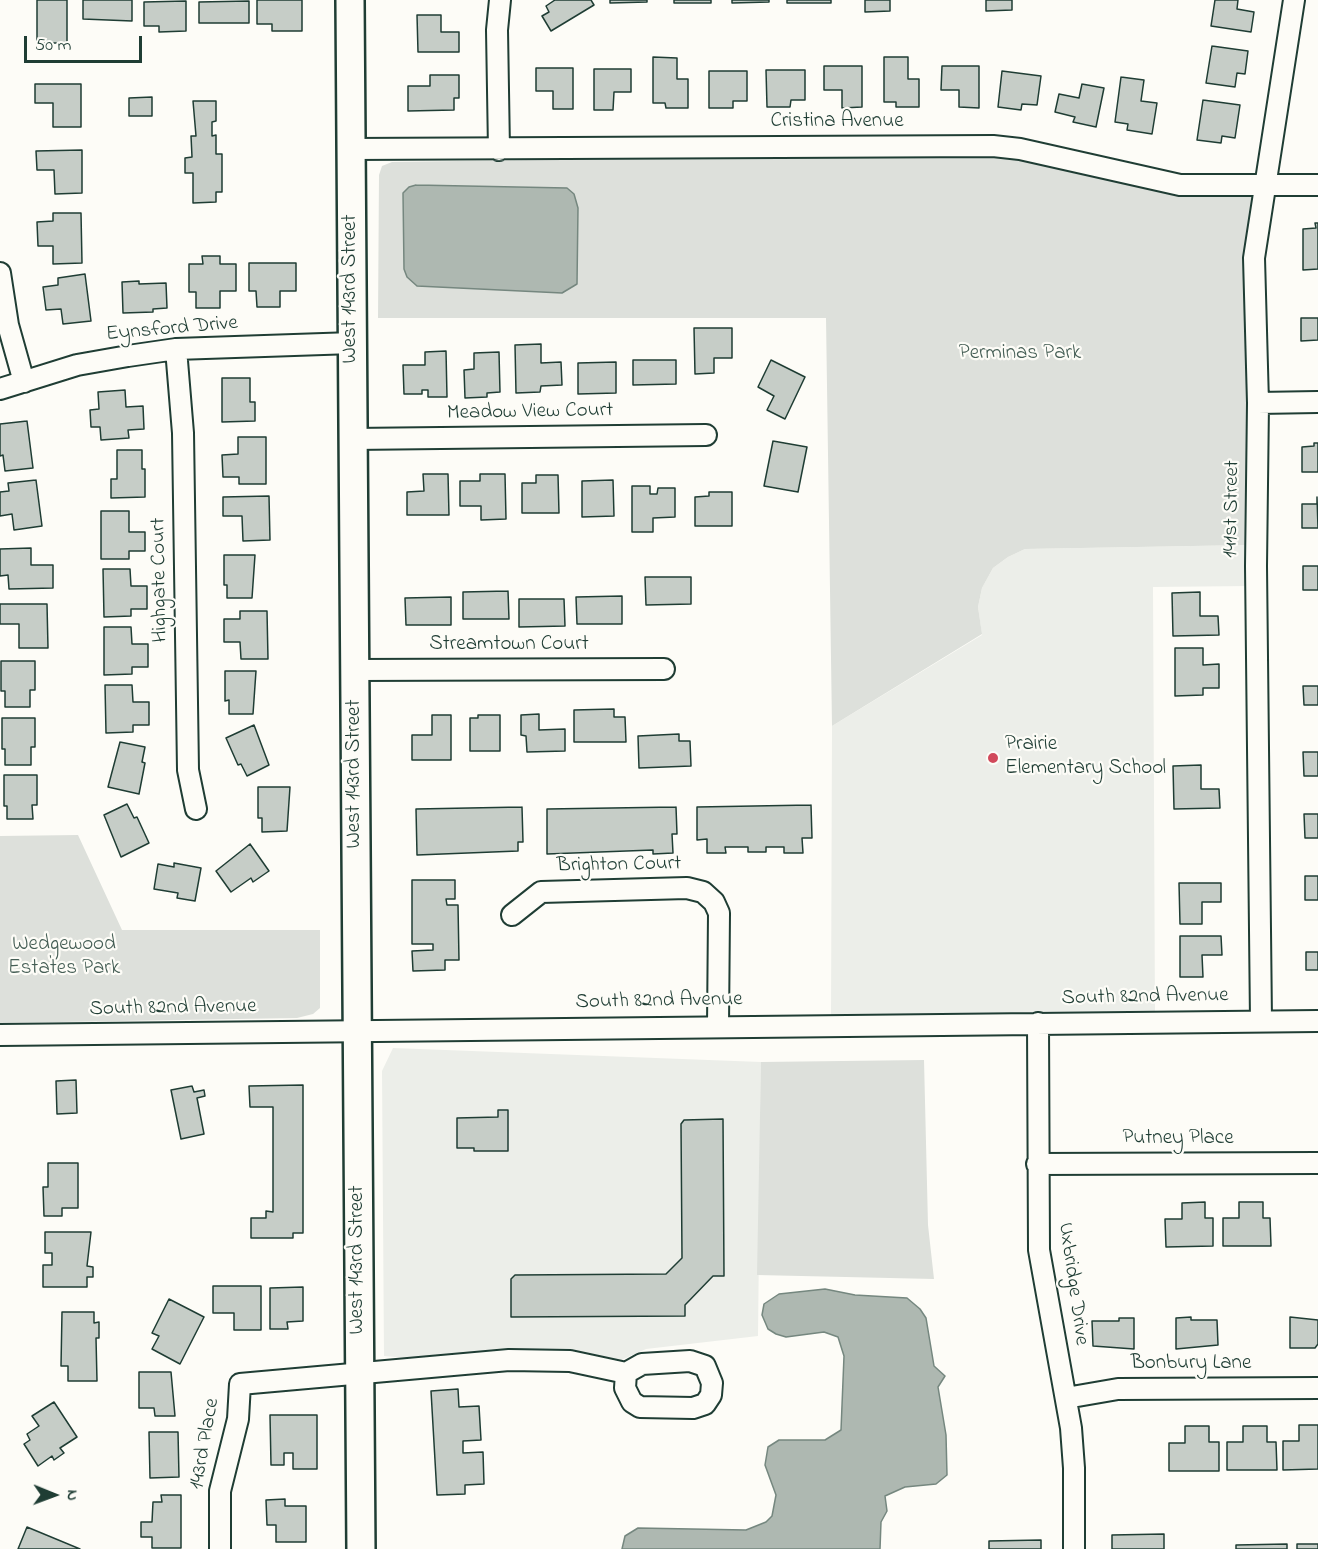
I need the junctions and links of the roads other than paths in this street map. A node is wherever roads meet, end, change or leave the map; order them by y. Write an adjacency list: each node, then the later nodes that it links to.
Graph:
1 (350, 0): 4 (main road, West 143rd Street)
2 (500, 0): 5 (street)
3 (1294, 0): 7 (street, 141st Street)
4 (351, 149): 5 (street, Cristina Avenue); 9 (main road, West 143rd Street)
5 (499, 150): 7 (street, Cristina Avenue)
6 (1318, 185): 7 (street, Cristina Avenue)
7 (1267, 186): 14 (street, 141st Street)
8 (0, 273): 11 (street)
9 (353, 343): 10 (street, Eynsford Drive); 16 (main road, West 143rd Street)
10 (176, 350): 11 (street, Eynsford Drive); 19 (street, Highgate Court)
11 (24, 382): 12 (street, Eynsford Drive)
12 (0, 389)
13 (1318, 402): 14 (street)
14 (1258, 403): 21 (street, 141st Street)
15 (706, 435): 16 (street, Meadow View Court)
16 (353, 439): 18 (main road, West 143rd Street)
17 (664, 669): 18 (street, Streamtown Court)
18 (355, 670): 25 (main road, West 143rd Street)
19 (196, 809)
20 (512, 915): 24 (street, Brighton Court)
21 (1262, 1021): 22 (street, South 82nd Avenue); 23 (street, South 82nd Avenue)
22 (1318, 1021)
23 (1038, 1023): 24 (street, South 82nd Avenue); 28 (street, Uxbridge Drive)
24 (718, 1026): 25 (street, South 82nd Avenue)
25 (358, 1029): 26 (street, South 82nd Avenue); 30 (main road, West 143rd Street)
26 (0, 1035)
27 (1318, 1163): 28 (street, Putney Place)
28 (1037, 1164): 32 (street, Uxbridge Drive)
29 (626, 1373): 29 (street); 30 (street)
30 (360, 1374): 33 (street, 143rd Place); 34 (main road, West 143rd Street)
31 (1318, 1388): 32 (street, Bonbury Lane)
32 (1066, 1398): 35 (street, Uxbridge Drive)
33 (220, 1549)
34 (361, 1549)
35 (1074, 1549)

